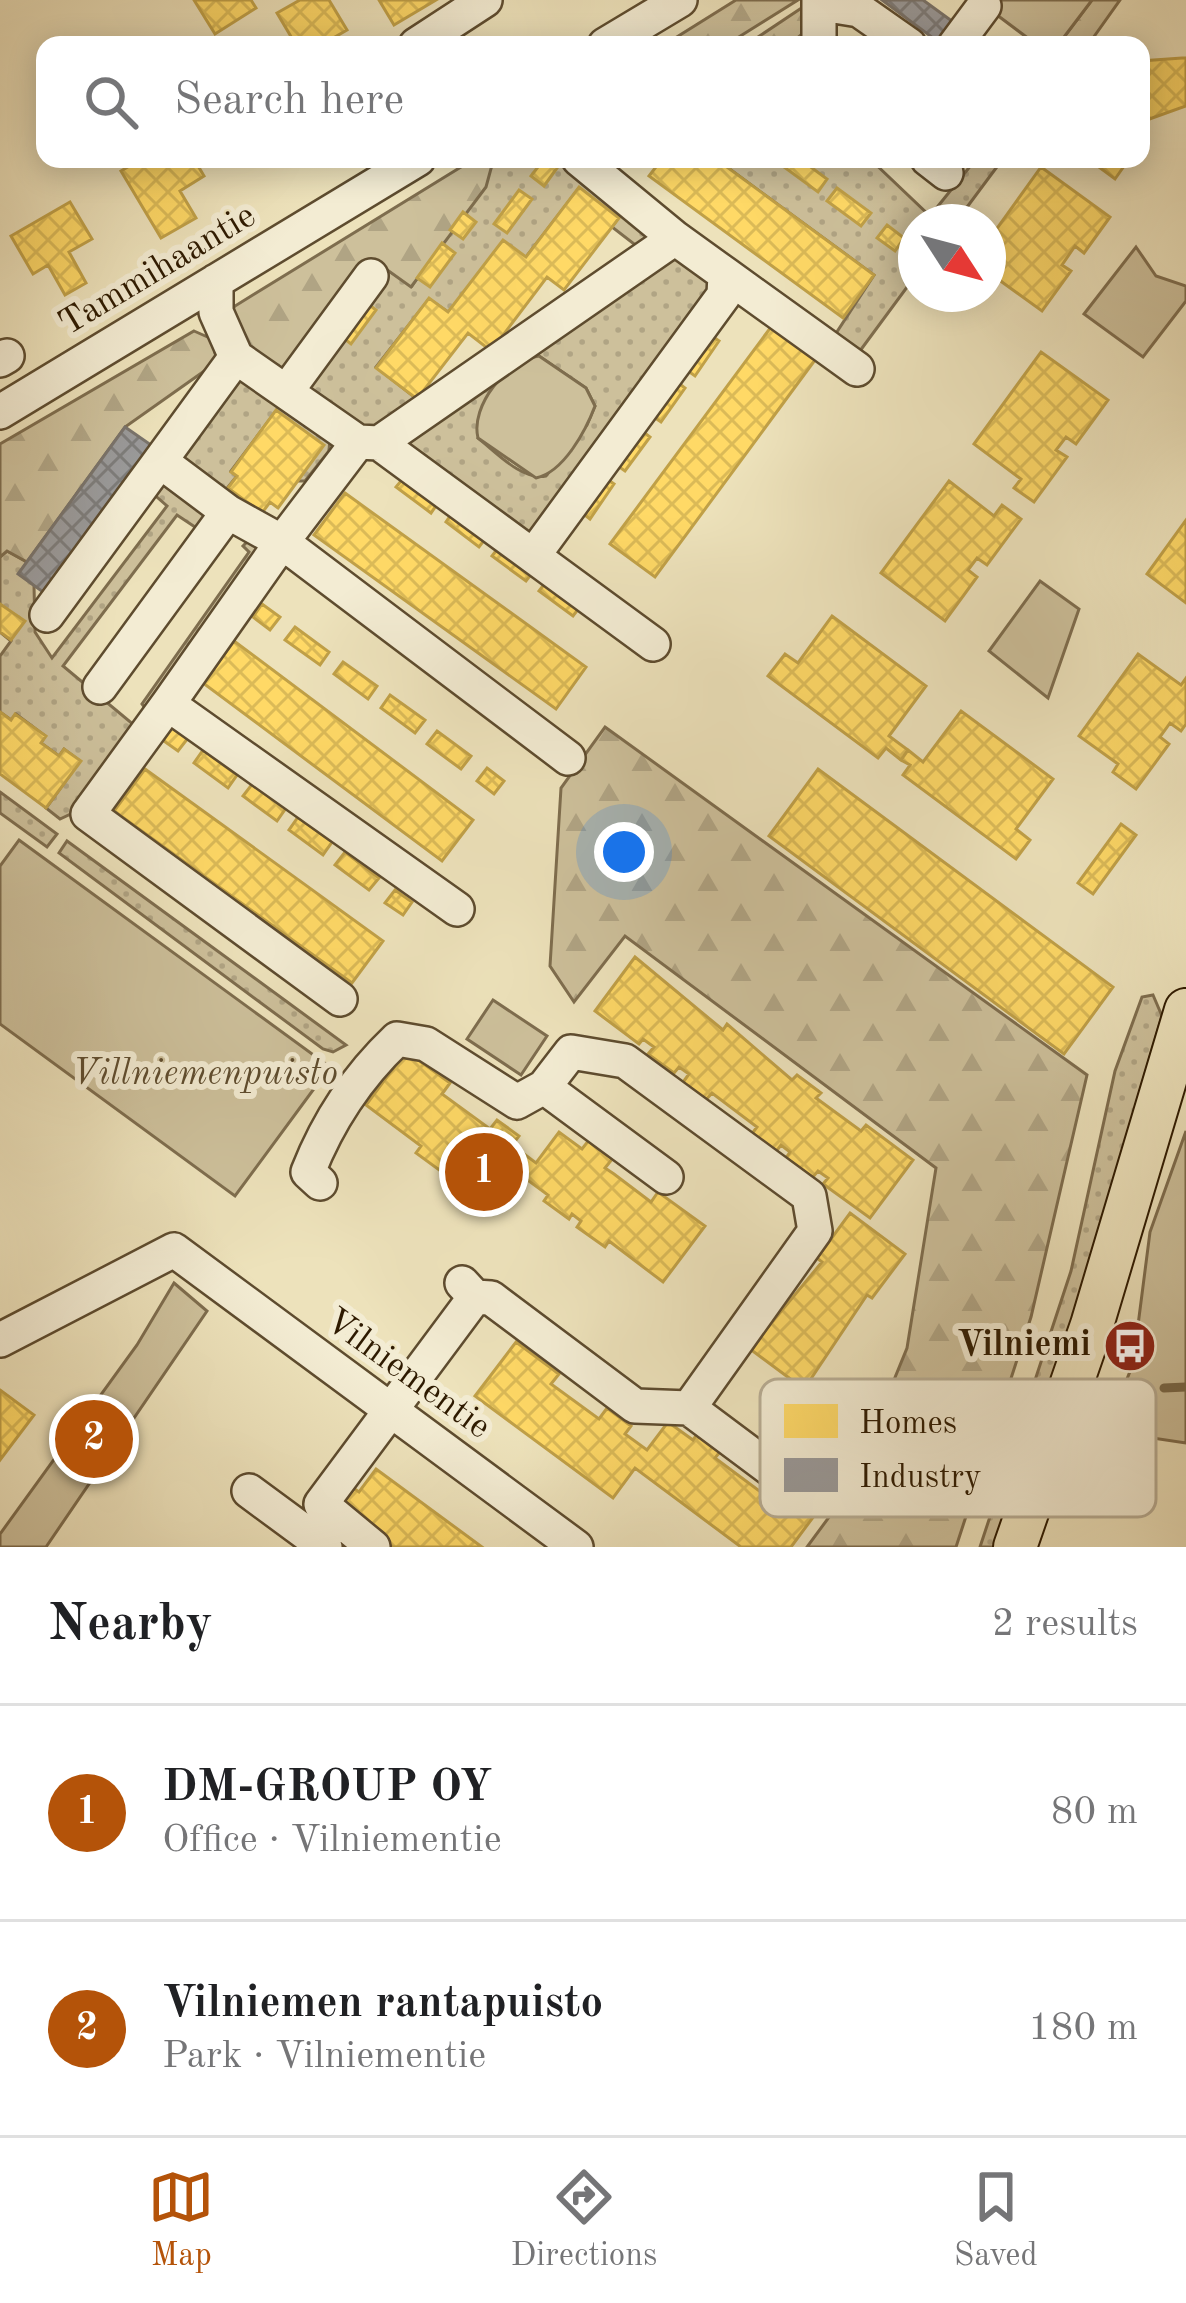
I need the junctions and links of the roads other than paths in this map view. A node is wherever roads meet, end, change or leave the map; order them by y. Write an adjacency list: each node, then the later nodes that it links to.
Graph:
1 (485, 0): 5 (street)
2 (680, 0): 6 (street)
3 (821, 2): 7 (street); 8 (street)
4 (985, 6): 9 (street)
5 (430, 36)
6 (620, 36)
7 (819, 36)
8 (896, 36)
9 (962, 36)
10 (403, 168): 15 (street, Tammihaantie)
11 (590, 168): 12 (street)
12 (675, 238): 13 (street); 20 (street)
13 (725, 274): 17 (street); 24 (street)
14 (371, 277): 18 (street)
15 (216, 281): 16 (street); 19 (street, Tammihaantie)
16 (236, 357): 18 (street); 21 (street)
17 (857, 369)
18 (286, 392): 20 (street)
19 (0, 412)
20 (368, 443): 23 (street); 24 (street)
21 (160, 461): 22 (street); 25 (street)
22 (228, 512): 23 (street); 27 (street)
23 (282, 542): 28 (street); 29 (street)
24 (533, 556): 26 (street)
25 (47, 615)
26 (653, 644)
27 (100, 687)
28 (167, 704): 30 (street); 31 (street)
29 (568, 758)
30 (457, 909)
31 (340, 999)
32 (1186, 1010): 37 (main road)
33 (544, 1087): 34 (street); 35 (street); 38 (street)
34 (666, 1177)
35 (320, 1183)
36 (0, 1340): 39 (street, Vilniementie)
37 (1073, 1379)
38 (688, 1408): 39 (street); 40 (street)
39 (392, 1412): 44 (street); 45 (street, Vilniementie)
40 (760, 1461)
41 (249, 1491): 43 (street)
42 (1025, 1517): 46 (main road)
43 (325, 1547)
44 (373, 1547)
45 (576, 1547)
46 (1015, 1547)

